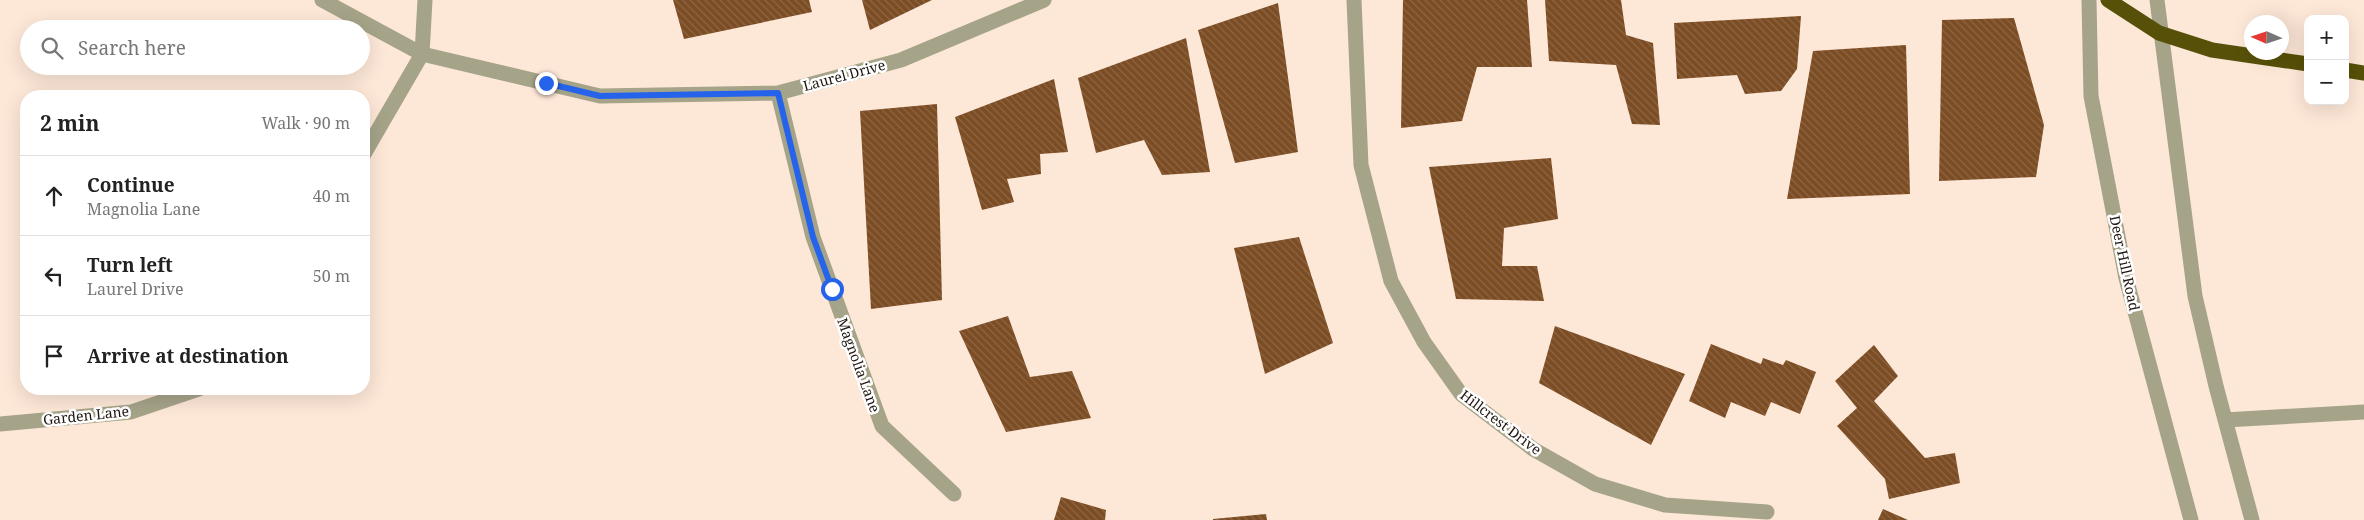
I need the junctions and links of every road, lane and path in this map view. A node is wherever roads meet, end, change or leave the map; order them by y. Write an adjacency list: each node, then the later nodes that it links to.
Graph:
1 (322, 0): 8 (street, Laurel Drive)
2 (425, 0): 11 (street)
3 (1044, 0): 15 (street, Laurel Drive)
4 (1354, 0): 22 (street, Hillcrest Drive)
5 (2089, 0): 23 (street, Deer Hill Road)
6 (2108, 0): 10 (highway)
7 (2157, 0): 10 (street)
8 (359, 20)
9 (370, 26): 11 (street, Laurel Drive)
10 (2160, 33): 12 (highway); 19 (street)
11 (422, 54): 15 (street, Laurel Drive); 16 (street)
12 (2304, 63)
13 (2349, 71): 14 (highway)
14 (2364, 73)
15 (778, 93): 21 (street, Magnolia Lane)
16 (370, 144)
17 (181, 395): 20 (street, Garden Lane)
18 (2364, 412): 19 (street)
19 (2225, 420): 24 (street)
20 (0, 424)
21 (954, 494)
22 (1767, 512)
23 (2191, 520)
24 (2252, 520)

